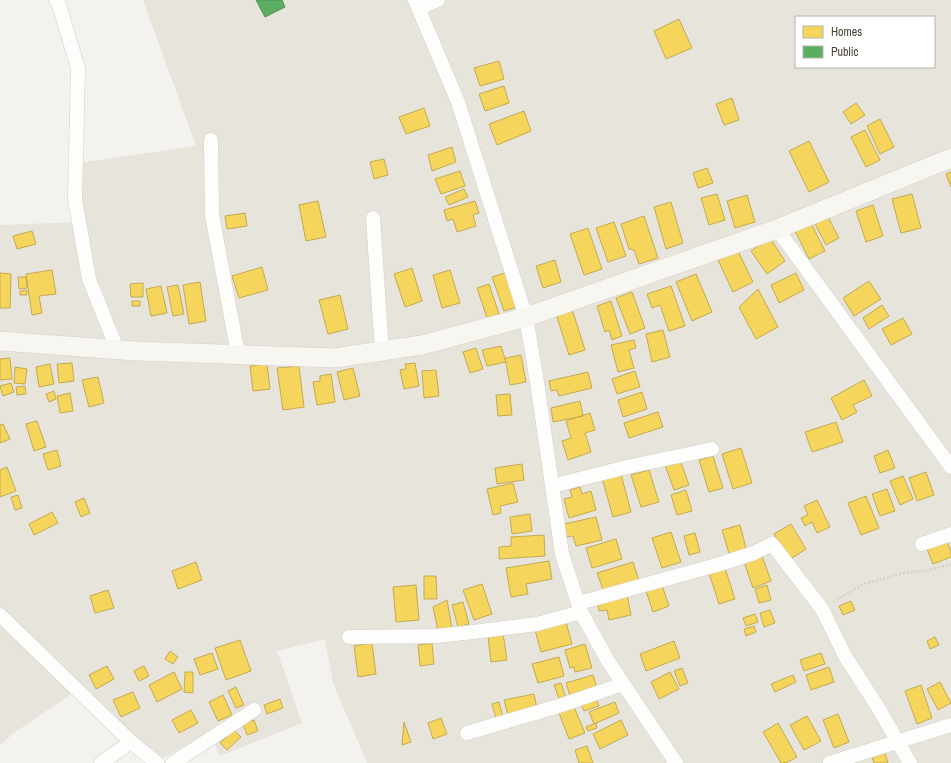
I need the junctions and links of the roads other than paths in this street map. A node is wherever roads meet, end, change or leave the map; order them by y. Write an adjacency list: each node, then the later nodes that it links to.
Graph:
1 (56, 0): 10 (street)
2 (438, 0): 3 (street)
3 (417, 4): 8 (street)
4 (211, 140): 12 (street)
5 (951, 158): 7 (street)
6 (373, 218): 11 (street)
7 (777, 230): 8 (street); 14 (street)
8 (526, 317): 11 (street); 15 (street)
9 (0, 341): 10 (street)
10 (117, 349): 12 (street)
11 (382, 351): 12 (street)
12 (238, 354)
13 (712, 449): 15 (street)
14 (950, 464)
15 (552, 486): 18 (street)
16 (951, 534): 17 (street)
17 (922, 544)
18 (580, 608): 20 (street); 21 (street); 26 (street)
19 (0, 615): 25 (street)
20 (349, 637)
21 (623, 684): 24 (street); 30 (street)
22 (254, 710): 29 (street)
23 (951, 725): 26 (street)
24 (467, 733)
25 (131, 742): 27 (street); 28 (street)
26 (898, 742): 31 (street); 32 (street)
27 (101, 763)
28 (156, 763)
29 (173, 763)
30 (676, 763)
31 (830, 763)
32 (910, 763)

